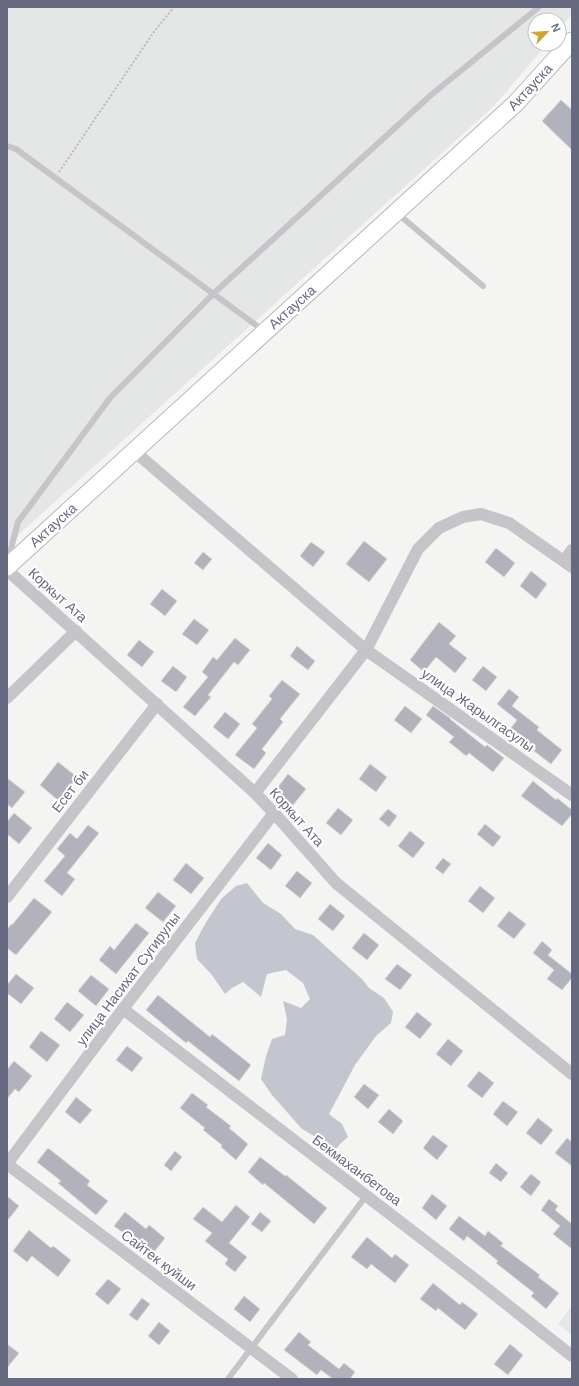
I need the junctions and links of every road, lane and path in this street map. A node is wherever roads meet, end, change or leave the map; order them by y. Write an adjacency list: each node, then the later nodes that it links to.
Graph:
1 (174, 7): 5 (path)
2 (539, 7): 8 (lane)
3 (572, 42): 6 (main road, Актауска)
4 (7, 146): 5 (lane)
5 (55, 178): 8 (lane)
6 (396, 212): 7 (lane); 9 (main road, Актауска)
7 (482, 286)
8 (213, 294): 9 (lane); 12 (lane)
9 (265, 332): 10 (main road, Актауска)
10 (134, 451): 14 (main road, Актауска); 16 (street, улица Жарылгасулы)
11 (572, 550): 13 (street)
12 (7, 564)
13 (568, 564): 16 (street)
14 (7, 568): 15 (street, Коркыт Ата)
15 (76, 631): 17 (street); 18 (street, Коркыт Ата)
16 (366, 650): 19 (street); 20 (street, улица Жарылгасулы)
17 (7, 698)
18 (157, 704): 19 (street, Коркыт Ата); 22 (street, Есет би)
19 (255, 793): 21 (street, Коркыт Ата)
20 (572, 794)
21 (274, 813): 23 (street, улица Насихат Сугирулы); 24 (street, Коркыт Ата)
22 (7, 897)
23 (123, 1009): 25 (street, улица Насихат Сугирулы); 26 (street, Бекмаханбетова)
24 (572, 1074)
25 (7, 1164): 27 (street, Сайтек куйши)
26 (366, 1196): 27 (lane); 28 (street, Бекмаханбетова)
27 (251, 1348): 29 (lane); 30 (street, Сайтек куйши)
28 (572, 1356)
29 (228, 1379)
30 (292, 1379)

